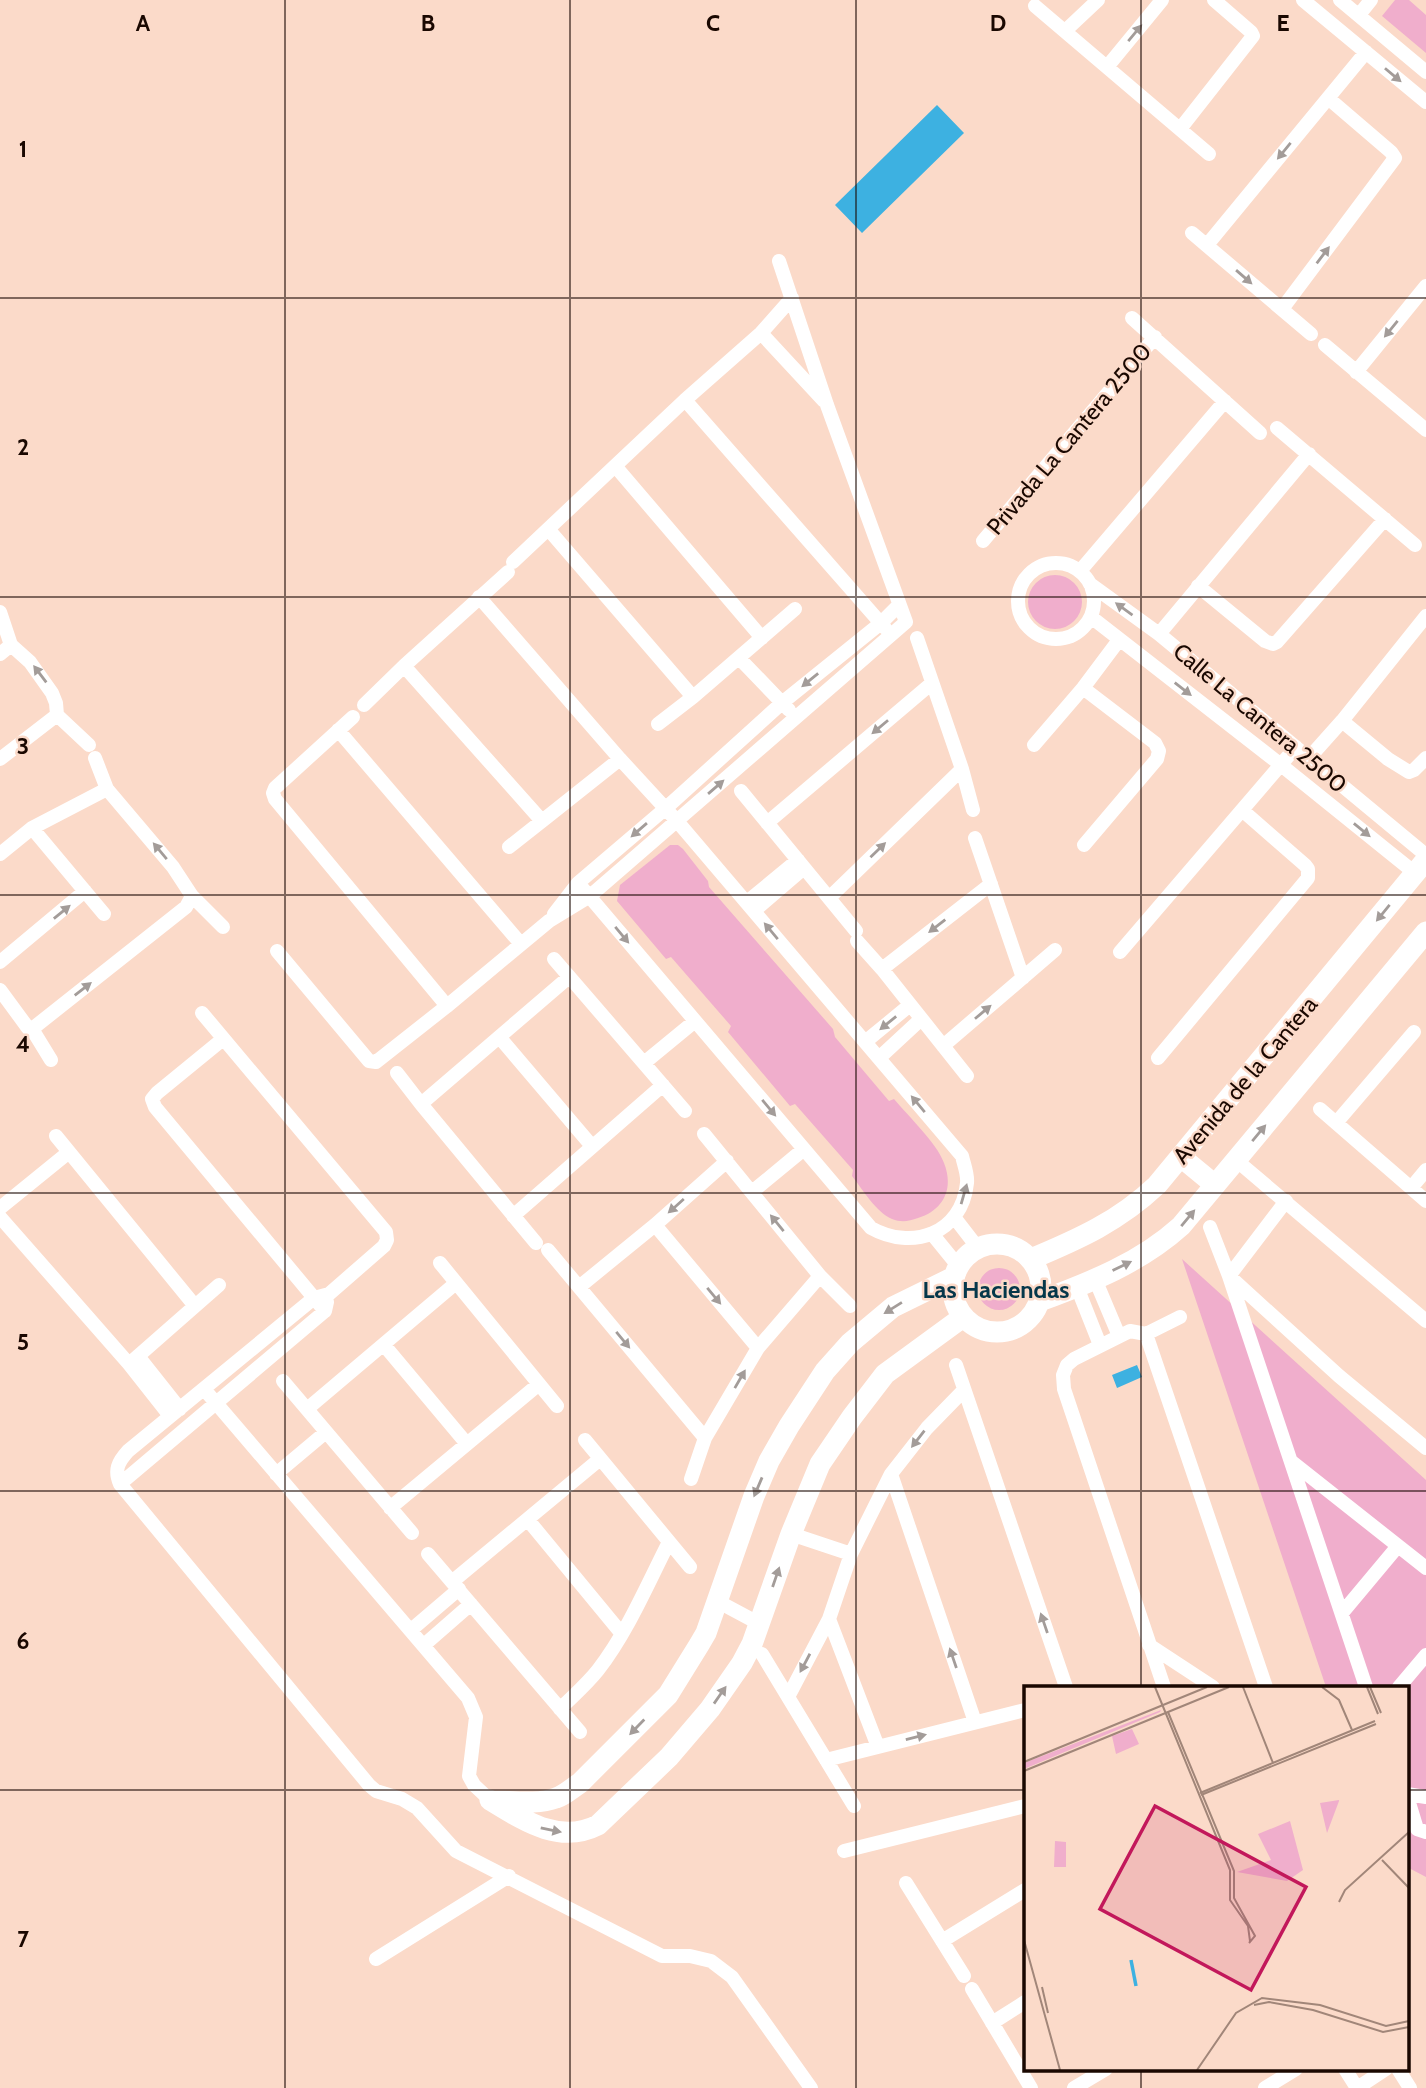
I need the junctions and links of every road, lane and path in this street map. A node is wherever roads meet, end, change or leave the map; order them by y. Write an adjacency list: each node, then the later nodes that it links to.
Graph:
1 (1098, 0): 9 (street)
2 (1162, 0): 11 (street, one-way to 2)
3 (1214, 0): 15 (street)
4 (1303, 0): 10 (street)
5 (1340, 0): 8 (street)
6 (1371, 0): 8 (street)
7 (1035, 6): 9 (street)
8 (1359, 15): 12 (street)
9 (1065, 32): 11 (street)
10 (1366, 52): 13 (street); 14 (street, one-way to 14)
11 (1107, 67): 15 (street)
12 (1426, 72)
13 (1328, 98): 18 (street, one-way to 18); 22 (street, one-way to 13)
14 (1426, 102)
15 (1180, 129): 16 (street)
16 (1209, 154)
17 (1192, 233): 18 (street)
18 (1207, 245): 22 (street, one-way to 22)
19 (779, 261): 21 (street)
20 (1426, 286): 28 (street, one-way to 28)
21 (792, 298): 24 (street); 31 (street)
22 (1282, 310): 25 (street)
23 (1132, 318): 26 (street, Privada La Cantera 2500)
24 (761, 332): 29 (street); 31 (street)
25 (1311, 334)
26 (1154, 337): 30 (street, Privada La Cantera 2500); 39 (street, Privada La Cantera 2500)
27 (1325, 345): 28 (street)
28 (1356, 372): 33 (street)
29 (685, 400): 36 (street); 50 (street)
30 (1225, 401): 34 (street, Privada La Cantera 2500); 41 (street)
31 (827, 405): 45 (street)
32 (1278, 428): 35 (street)
33 (1426, 430)
34 (1260, 433)
35 (1309, 454): 37 (street); 43 (street)
36 (616, 467): 38 (street); 53 (street)
37 (1385, 519): 40 (street); 43 (street)
38 (549, 530): 44 (street); 63 (street)
39 (982, 541)
40 (1415, 545)
41 (1080, 571): 42 (street); 49 (street)
42 (1090, 584): 49 (street); 51 (street, Calle La Cantera 2500, one-way to 42)
43 (1198, 586): 51 (street)
44 (479, 597): 59 (street); 77 (street)
45 (899, 605): 50 (street); 52 (street)
46 (795, 610): 53 (street)
47 (0, 612): 56 (street)
48 (1426, 616): 69 (street)
49 (1091, 617): 55 (street, Calle La Cantera 2500)
50 (881, 623): 52 (street); 57 (street)
51 (1159, 634): 73 (street, Calle La Cantera 2500)
52 (890, 636): 60 (street)
53 (762, 638): 58 (street)
54 (917, 639): 61 (street)
55 (1119, 640): 62 (street); 78 (street, Calle La Cantera 2500, one-way to 78)
56 (6, 649): 66 (street, one-way to 56)
57 (840, 656): 60 (street); 64 (street, one-way to 64)
58 (738, 658): 63 (street); 64 (street)
59 (404, 666): 65 (street); 85 (street)
60 (851, 670): 68 (street)
61 (932, 682): 79 (street); 87 (street, one-way to 87)
62 (1083, 688): 72 (street); 90 (street)
63 (693, 697): 70 (street)
64 (783, 702): 68 (street); 82 (street)
65 (364, 705)
66 (57, 715): 76 (street); 80 (street)
67 (353, 717): 71 (street)
68 (796, 718): 86 (street, one-way to 68)
69 (1342, 720): 74 (street); 75 (street)
70 (659, 724)
71 (338, 730): 106 (street); 117 (street)
72 (1034, 746)
73 (1296, 747): 74 (street, Calle La Cantera 2500); 78 (street)
74 (1309, 758): 93 (street, Calle La Cantera 2500)
75 (1426, 758)
76 (0, 759)
77 (620, 759): 82 (street); 85 (street)
78 (1281, 765): 84 (street); 93 (street, Calle La Cantera 2500, one-way to 93)
79 (962, 769): 83 (street); 100 (street, one-way to 79)
80 (107, 789): 88 (street); 98 (street, one-way to 80)
81 (741, 791): 87 (street)
82 (666, 807): 86 (street); 95 (street, one-way to 95)
83 (973, 810)
84 (1242, 810): 109 (street); 128 (street)
85 (542, 821): 91 (street)
86 (677, 821): 99 (street); 101 (street)
87 (767, 823): 94 (street)
88 (32, 828): 92 (street); 97 (street)
89 (975, 838): 96 (street)
90 (1084, 845)
91 (509, 847)
92 (0, 854)
93 (1422, 863): 143 (street, Avenida de la Cantera, one-way to 143)
94 (801, 864): 100 (street); 101 (street)
95 (578, 883): 99 (street); 103 (street)
96 (991, 884): 112 (street, one-way to 112); 114 (street)
97 (85, 891): 102 (street); 111 (street, one-way to 97)
98 (192, 896): 104 (street); 121 (street, one-way to 98)
99 (590, 896): 103 (street); 120 (street, one-way to 120)
100 (829, 898): 112 (street)
101 (750, 907): 125 (street, one-way to 101)
102 (104, 914)
103 (548, 921): 106 (street)
104 (223, 927)
105 (1426, 932): 144 (street, Avenida de la Cantera, one-way to 105)
106 (521, 944): 117 (street)
107 (1055, 950): 114 (street)
108 (277, 951): 117 (street)
109 (1120, 952)
110 (554, 959): 113 (street)
111 (0, 962)
112 (882, 969): 116 (street)
113 (569, 977): 123 (street); 130 (street)
114 (1023, 978): 126 (street, one-way to 114)
115 (0, 990): 121 (street)
116 (910, 1005): 119 (street); 125 (street, one-way to 125)
117 (447, 1006)
118 (202, 1013): 124 (street)
119 (921, 1019): 126 (street); 127 (street)
120 (695, 1021): 130 (street); 141 (street, one-way to 141)
121 (32, 1029): 129 (street)
122 (1414, 1032): 137 (street)
123 (500, 1038): 134 (street); 140 (street)
124 (223, 1039): 169 (street); 170 (street)
125 (865, 1042): 127 (street)
126 (943, 1046): 132 (street)
127 (879, 1058): 155 (street, one-way to 127)
128 (1157, 1058)
129 (51, 1060)
130 (644, 1063): 133 (street)
131 (397, 1073): 134 (street)
132 (967, 1076)
133 (663, 1085): 136 (street); 140 (street)
134 (421, 1104): 153 (street)
135 (1320, 1109): 137 (street)
136 (685, 1111)
137 (1336, 1123): 148 (street)
138 (704, 1134): 145 (street)
139 (56, 1136): 142 (street)
140 (591, 1146): 153 (street)
141 (804, 1149): 149 (street); 158 (street)
142 (69, 1152): 152 (street); 172 (street)
143 (1181, 1157): 147 (street); 160 (street, Avenida de la Cantera)
144 (1236, 1160): 147 (street, Avenida de la Cantera); 150 (street)
145 (727, 1161): 149 (street); 156 (street, one-way to 156)
146 (1426, 1170): 148 (street)
147 (1215, 1185): 166 (street, Avenida de la Cantera, one-way to 147)
148 (1411, 1188): 151 (street)
149 (752, 1192): 163 (street, one-way to 149)
150 (1286, 1201): 164 (street); 177 (street)
151 (1426, 1201)
152 (0, 1208)
153 (513, 1216): 168 (street)
154 (0, 1217): 183 (street)
155 (954, 1217): 158 (street); 159 (street)
156 (655, 1225): 168 (street); 182 (street, one-way to 182)
157 (1210, 1227): 164 (street)
158 (933, 1235): 162 (street)
159 (978, 1248): 160 (street); 162 (street)
160 (1031, 1259): 171 (street)
161 (440, 1263): 165 (street)
162 (956, 1272): 175 (street); 215 (street, one-way to 215)
163 (820, 1276): 173 (street); 182 (street)
164 (1229, 1276): 197 (street); 199 (street)
165 (456, 1283): 180 (street); 186 (street)
166 (1086, 1283): 171 (street, Avenida de la Cantera); 179 (street); 181 (street)
167 (219, 1285): 172 (street)
168 (579, 1287): 194 (street, one-way to 194)
169 (329, 1294): 170 (street); 174 (street)
170 (314, 1298): 174 (street); 187 (street)
171 (1040, 1301): 175 (street)
172 (195, 1306): 183 (street)
173 (850, 1306)
174 (325, 1311): 189 (street)
175 (963, 1317): 207 (street)
176 (1180, 1317): 178 (street)
177 (1426, 1321)
178 (1146, 1334): 179 (street); 229 (street)
179 (1119, 1336): 181 (street)
180 (384, 1345): 191 (street); 196 (street)
181 (1100, 1345): 222 (street)
182 (758, 1348): 194 (street, one-way to 182)
183 (133, 1360): 192 (street)
184 (956, 1365): 188 (street)
185 (283, 1381): 191 (street)
186 (539, 1384): 190 (street); 196 (street)
187 (204, 1389): 189 (street); 192 (street)
188 (964, 1390): 201 (street, one-way to 201); 226 (street, one-way to 188)
189 (216, 1403): 200 (street); 203 (street)
190 (557, 1406)
191 (307, 1409): 193 (street)
192 (175, 1413): 203 (street)
193 (326, 1432): 200 (street); 204 (street)
194 (705, 1438): 202 (street)
195 (585, 1440): 198 (street)
196 (467, 1444): 204 (street)
197 (1426, 1448)
198 (600, 1459): 205 (street); 208 (street)
199 (1291, 1461): 209 (street); 217 (street)
200 (276, 1474): 220 (street)
201 (891, 1474): 211 (street); 235 (street, one-way to 201)
202 (691, 1479)
203 (120, 1485): 247 (street)
204 (390, 1508): 206 (street)
205 (528, 1520): 214 (street); 221 (street)
206 (412, 1533)
207 (791, 1534): 211 (street); 219 (street, one-way to 207)
208 (669, 1542): 212 (street); 221 (street)
209 (1398, 1546): 213 (street); 217 (street)
210 (428, 1554): 214 (street)
211 (851, 1554): 218 (street)
212 (690, 1567)
213 (1426, 1568)
214 (456, 1586): 216 (street); 220 (street)
215 (717, 1601): 219 (street); 242 (street, one-way to 242)
216 (471, 1604): 223 (street); 233 (street)
217 (1342, 1614): 230 (street)
218 (829, 1619): 232 (street, one-way to 232); 237 (street)
219 (760, 1624): 242 (street, one-way to 219)
220 (411, 1630): 223 (street)
221 (622, 1634): 233 (street)
222 (1149, 1644): 227 (street); 228 (street)
223 (424, 1645): 242 (street)
224 (762, 1654): 232 (street)
225 (1426, 1654): 231 (street)
226 (1066, 1686)
227 (1164, 1686)
228 (1212, 1686)
229 (1266, 1686)
230 (1366, 1686)
231 (1400, 1686)
232 (788, 1697): 238 (street)
233 (560, 1709): 236 (street)
234 (1024, 1710): 235 (street)
235 (975, 1722): 237 (street, one-way to 235)
236 (580, 1732)
237 (878, 1747): 238 (street)
238 (826, 1760): 243 (street)
239 (1408, 1795): 240 (street)
240 (1426, 1797)
241 (1408, 1798): 245 (street)
242 (490, 1801)
243 (853, 1806)
244 (1024, 1807): 246 (street)
245 (1426, 1832)
246 (844, 1851)
247 (509, 1877): 251 (street); 261 (street)
248 (906, 1884): 250 (street)
249 (1024, 1891): 250 (street)
250 (942, 1941): 252 (street)
251 (376, 1959)
252 (964, 1976)
253 (972, 1989): 255 (street)
254 (1024, 2004): 255 (street)
255 (992, 2022): 262 (street)
256 (1104, 2070): 263 (street)
257 (1294, 2070): 264 (street)
258 (1346, 2070): 265 (street)
259 (1384, 2070): 265 (street)
260 (1399, 2070): 266 (street)
261 (811, 2088)
262 (1031, 2088)
263 (1074, 2088)
264 (1265, 2088)
265 (1357, 2088)
266 (1410, 2088)

